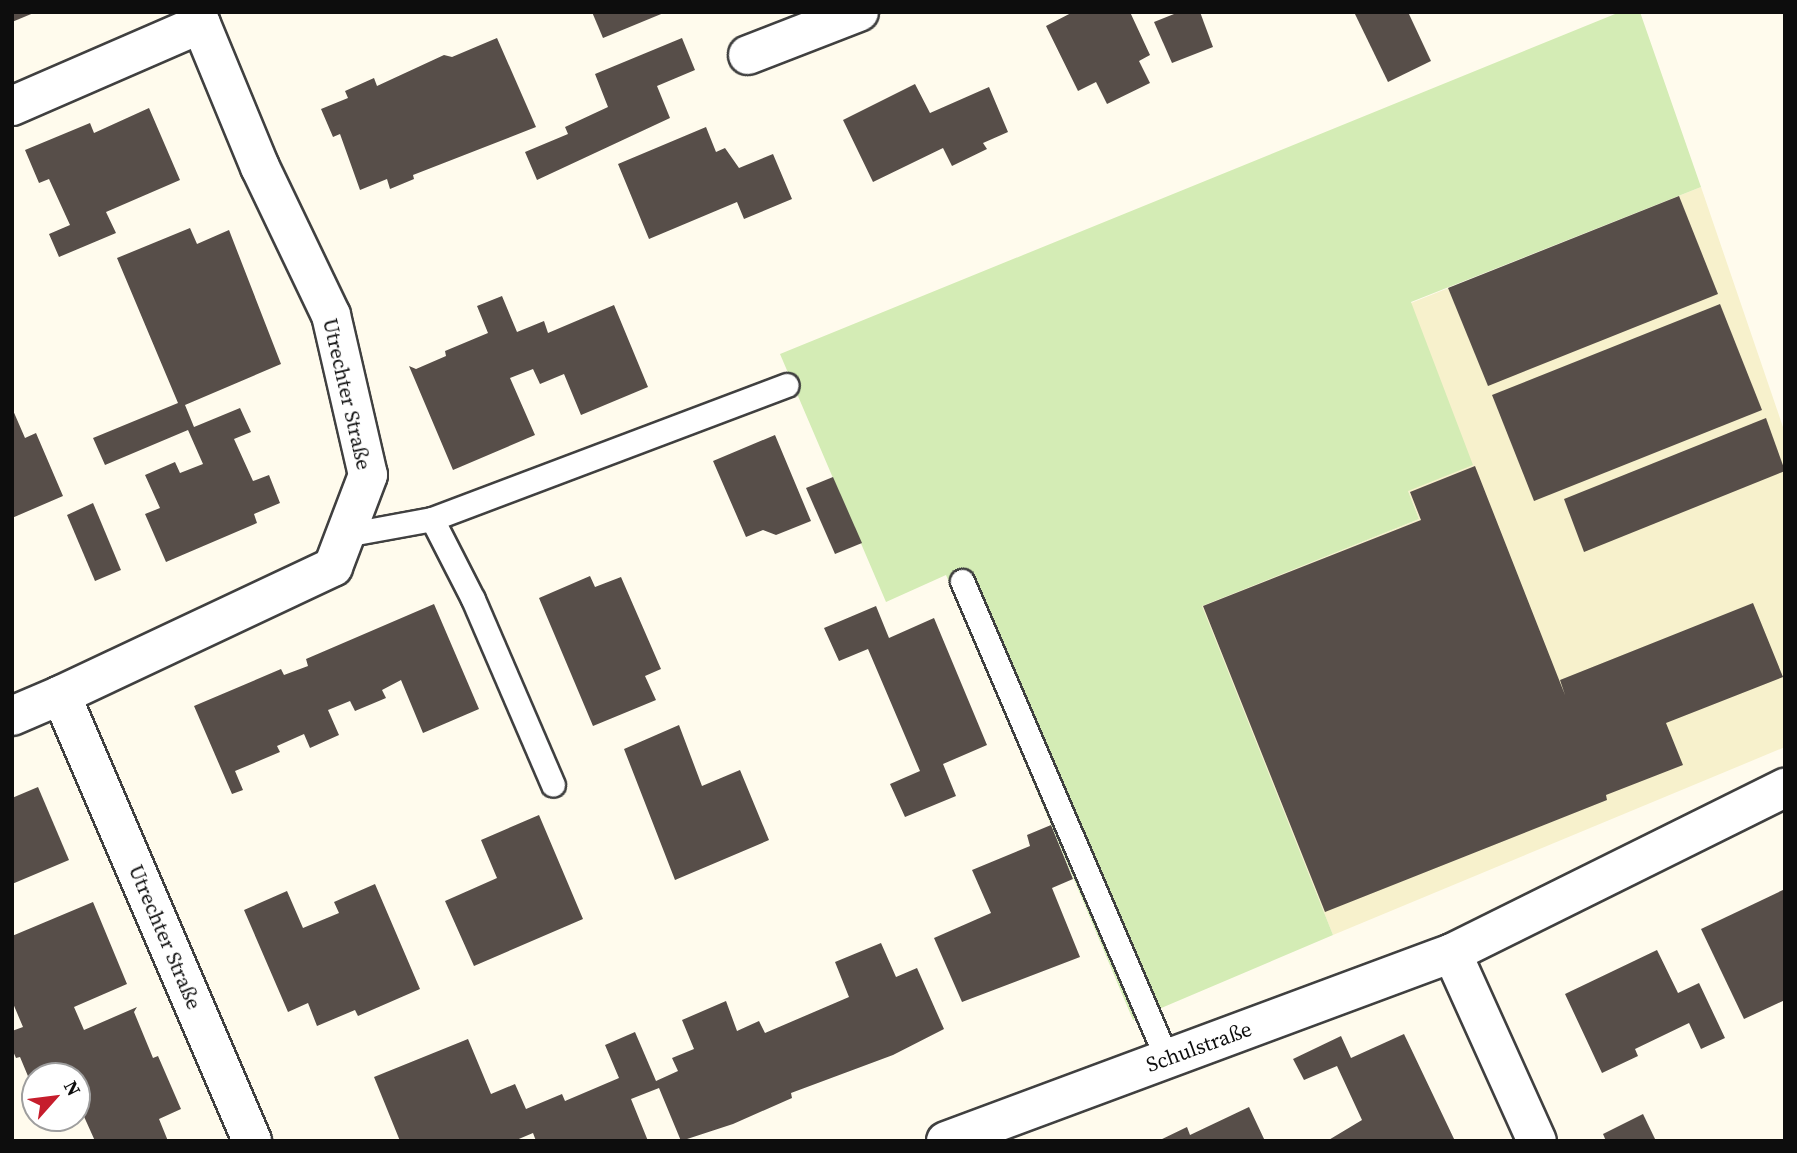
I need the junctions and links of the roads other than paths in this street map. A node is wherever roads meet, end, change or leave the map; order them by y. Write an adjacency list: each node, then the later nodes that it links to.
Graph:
1 (859, 12): 3 (street)
2 (199, 18): 4 (street, Utrechter Straße); 7 (street, Utrechter Straße)
3 (748, 55)
4 (12, 106)
5 (786, 385): 6 (lane)
6 (432, 519): 7 (lane); 11 (lane)
7 (345, 535): 9 (street, Utrechter Straße)
8 (962, 581): 14 (lane)
9 (61, 695): 10 (street, Utrechter Straße); 15 (street, Utrechter Straße)
10 (12, 716)
11 (552, 785)
12 (1785, 788): 13 (street, Schulstraße)
13 (1452, 953): 14 (street, Schulstraße); 17 (street)
14 (1167, 1059): 16 (street, Schulstraße)
15 (252, 1141)
16 (946, 1141)
17 (1537, 1141)

